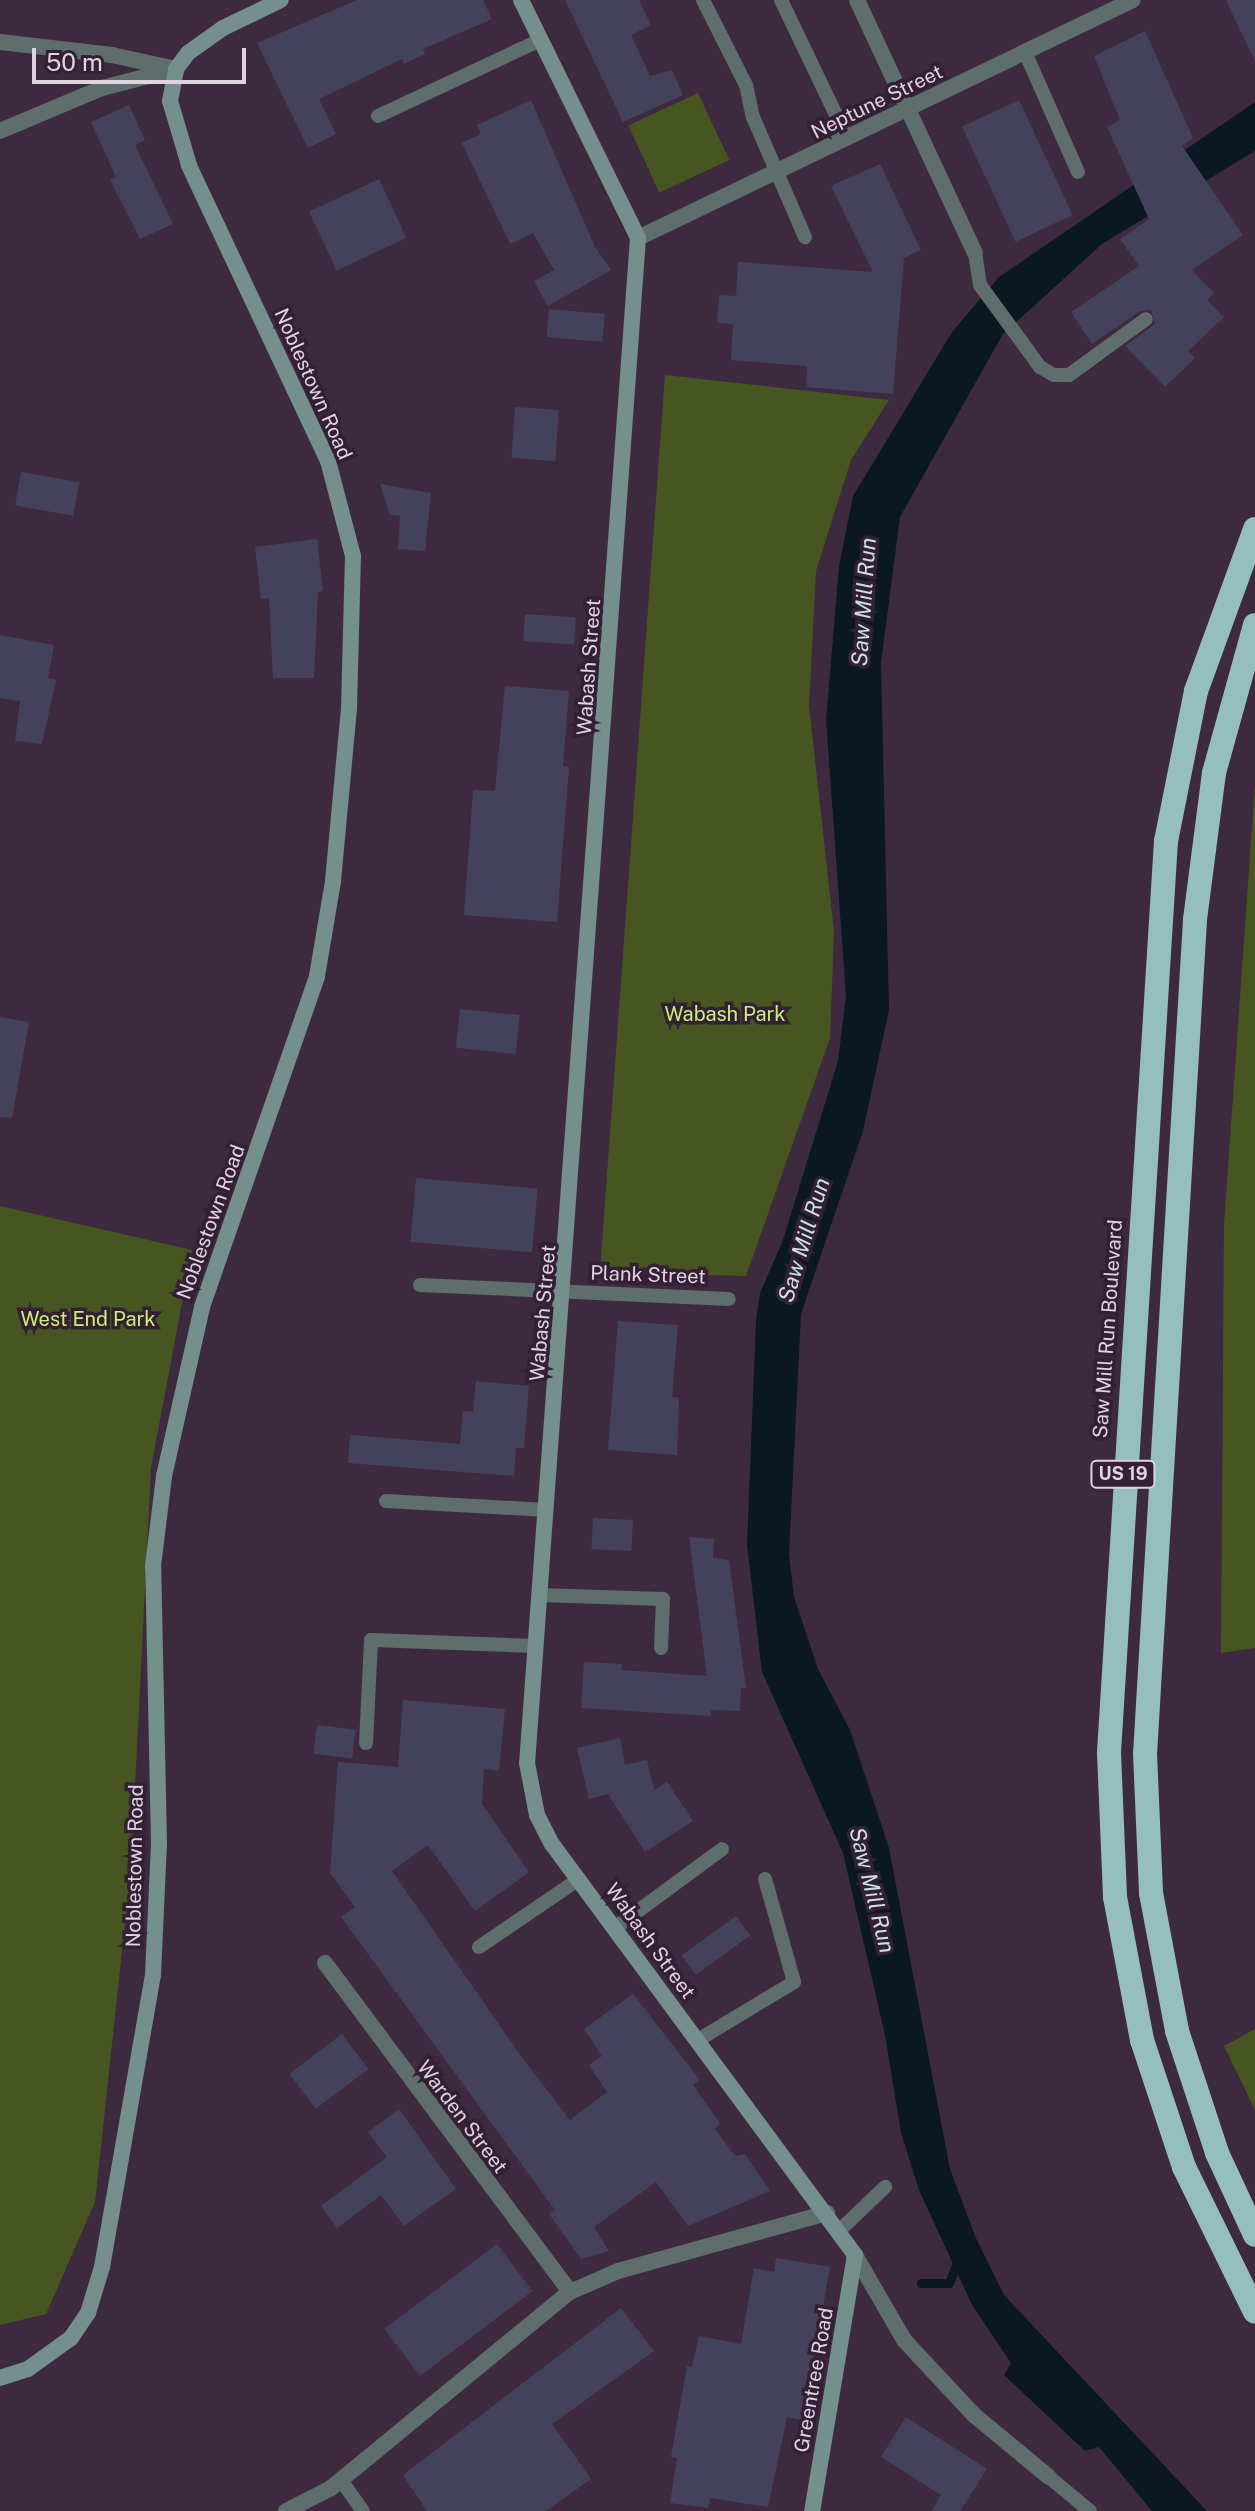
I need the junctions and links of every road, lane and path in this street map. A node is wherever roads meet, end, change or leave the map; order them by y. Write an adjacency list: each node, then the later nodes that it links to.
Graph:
1 (521, 0): 7 (main road)
2 (703, 0): 15 (lane)
3 (781, 0): 14 (lane)
4 (857, 0): 11 (street)
5 (1133, 0): 9 (street, Neptune Street)
6 (272, 2): 10 (main road)
7 (540, 40): 12 (lane); 18 (main road)
8 (0, 42): 10 (street)
9 (1025, 52): 11 (street, Neptune Street); 16 (lane)
10 (176, 69): 13 (street); 46 (main road, Noblestown Road)
11 (908, 109): 14 (street, Neptune Street); 19 (street)
12 (378, 116)
13 (0, 131)
14 (847, 138): 15 (street, Neptune Street)
15 (779, 171): 17 (lane); 18 (street, Neptune Street)
16 (1078, 172)
17 (805, 237)
18 (638, 238): 24 (main road, Wabash Street)
19 (975, 253): 20 (lane)
20 (1146, 319)
21 (1255, 529): 45 (highway, Saw Mill Run Boulevard / US 19)
22 (1255, 625): 42 (highway, US 19)
23 (420, 1285): 24 (lane, Plank Street)
24 (565, 1292): 25 (lane, Plank Street); 27 (main road, Wabash Street)
25 (729, 1299)
26 (386, 1501): 27 (lane)
27 (546, 1510): 28 (main road, Wabash Street)
28 (539, 1595): 29 (main road, Wabash Street); 30 (lane)
29 (535, 1646): 31 (lane); 33 (main road, Wabash Street)
30 (661, 1648)
31 (366, 1743)
32 (722, 1849): 35 (lane)
33 (579, 1879): 35 (main road, Wabash Street); 36 (lane)
34 (765, 1879): 38 (lane)
35 (615, 1928): 38 (main road, Wabash Street)
36 (479, 1947)
37 (325, 1963): 44 (street, Warden Street)
38 (698, 2040): 40 (main road, Wabash Street)
39 (885, 2187): 41 (lane)
40 (827, 2213): 41 (main road, Wabash Street); 44 (street)
41 (839, 2231): 43 (main road, Wabash Street)
42 (1255, 2235)
43 (855, 2255): 47 (street, Wabash Street); 51 (main road, Greentree Road)
44 (570, 2292): 48 (street)
45 (1255, 2312)
46 (0, 2378)
47 (1049, 2477): 52 (lane)
48 (341, 2480): 49 (street); 50 (lane)
49 (286, 2511)
50 (363, 2511)
51 (812, 2511)
52 (1090, 2511)

